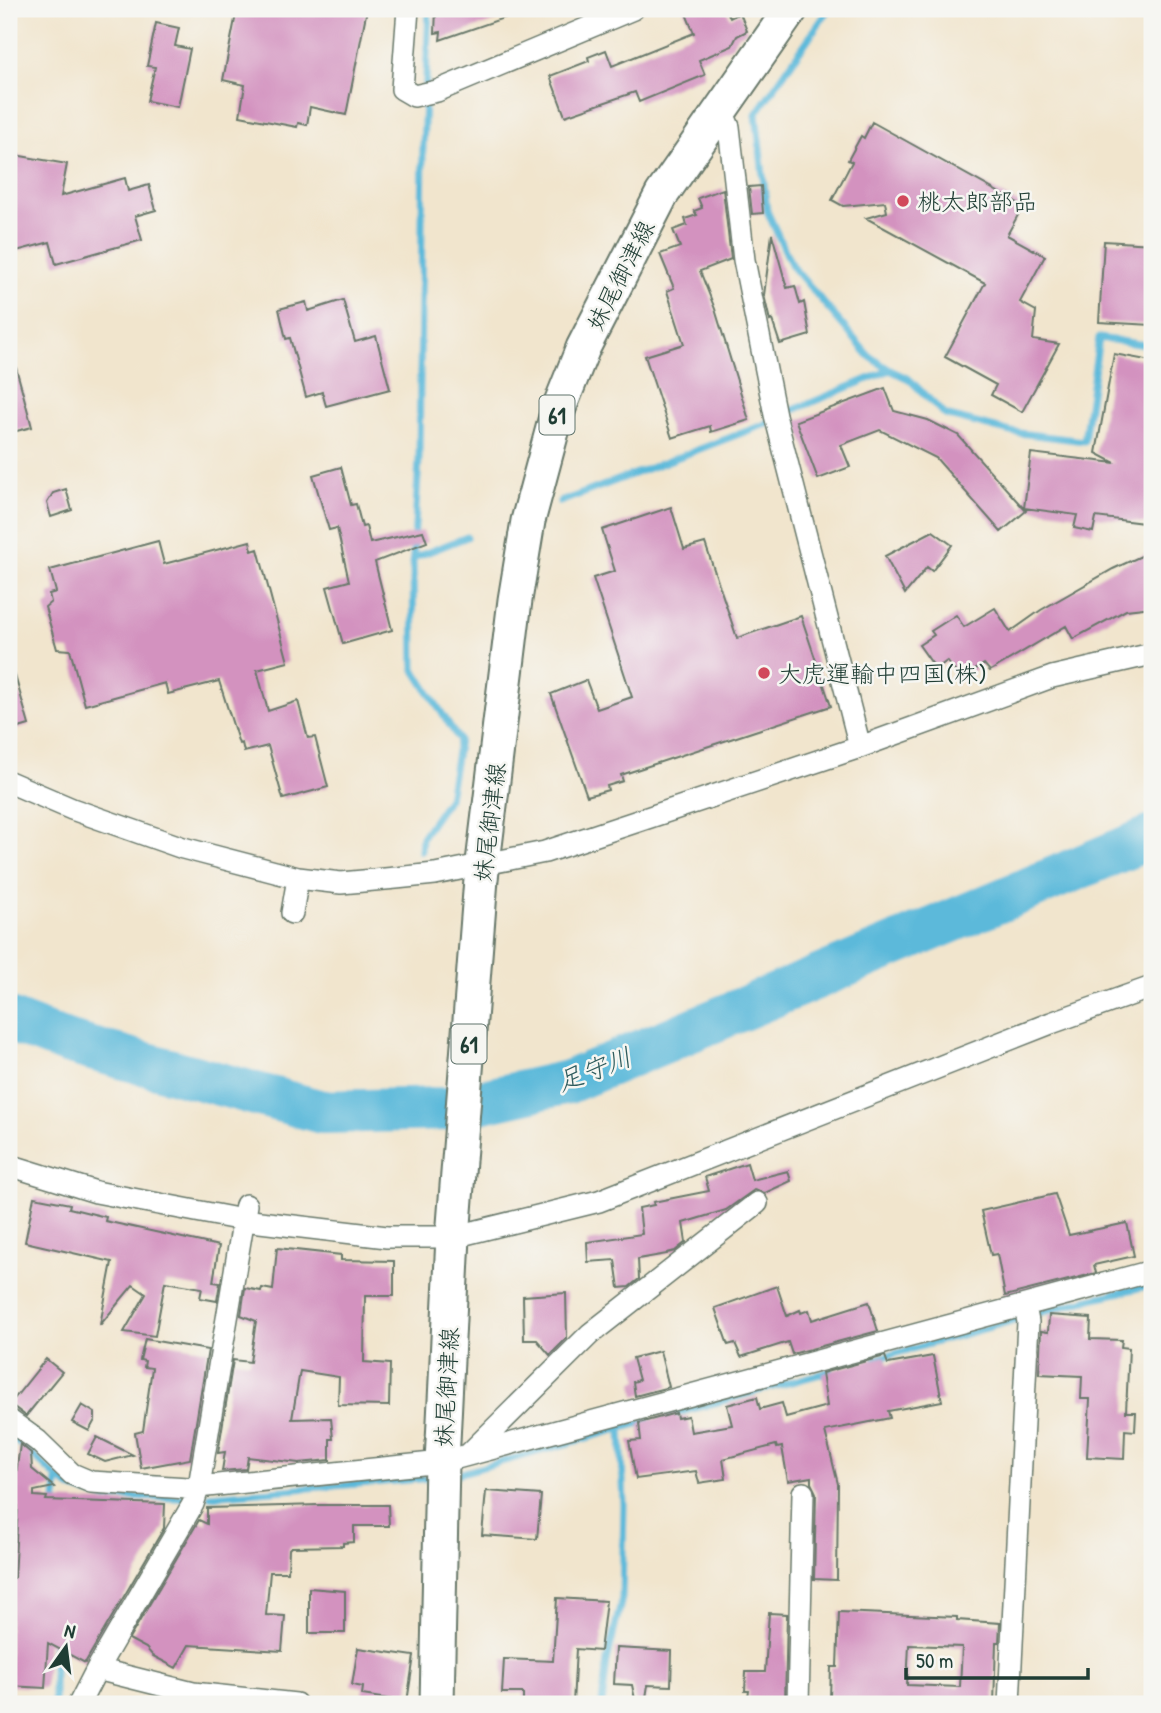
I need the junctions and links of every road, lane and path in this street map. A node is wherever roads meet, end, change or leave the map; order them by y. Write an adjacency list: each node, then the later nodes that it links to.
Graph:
1 (408, 9): 2 (street)
2 (633, 9)
3 (791, 9): 4 (main road, 妹尾御津線 / 61)
4 (721, 108): 6 (street); 8 (main road, 妹尾御津線 / 61)
5 (1152, 654): 6 (street)
6 (860, 747): 8 (street)
7 (9, 782): 9 (street)
8 (482, 872): 9 (street); 15 (main road, 妹尾御津線 / 61)
9 (298, 878): 10 (street)
10 (292, 913)
11 (1152, 988): 15 (street)
12 (9, 1165): 14 (street)
13 (757, 1203): 19 (street)
14 (244, 1212): 15 (street); 21 (street)
15 (454, 1223): 19 (main road, 妹尾御津線 / 61)
16 (1152, 1270): 17 (street)
17 (1026, 1313): 19 (street); 27 (street)
18 (9, 1420): 21 (street)
19 (448, 1468): 21 (street); 25 (main road, 妹尾御津線 / 61)
20 (803, 1493): 26 (street)
21 (196, 1494): 22 (street)
22 (97, 1669): 23 (street); 24 (street)
23 (79, 1704)
24 (296, 1704)
25 (437, 1704)
26 (798, 1704)
27 (1009, 1704)

